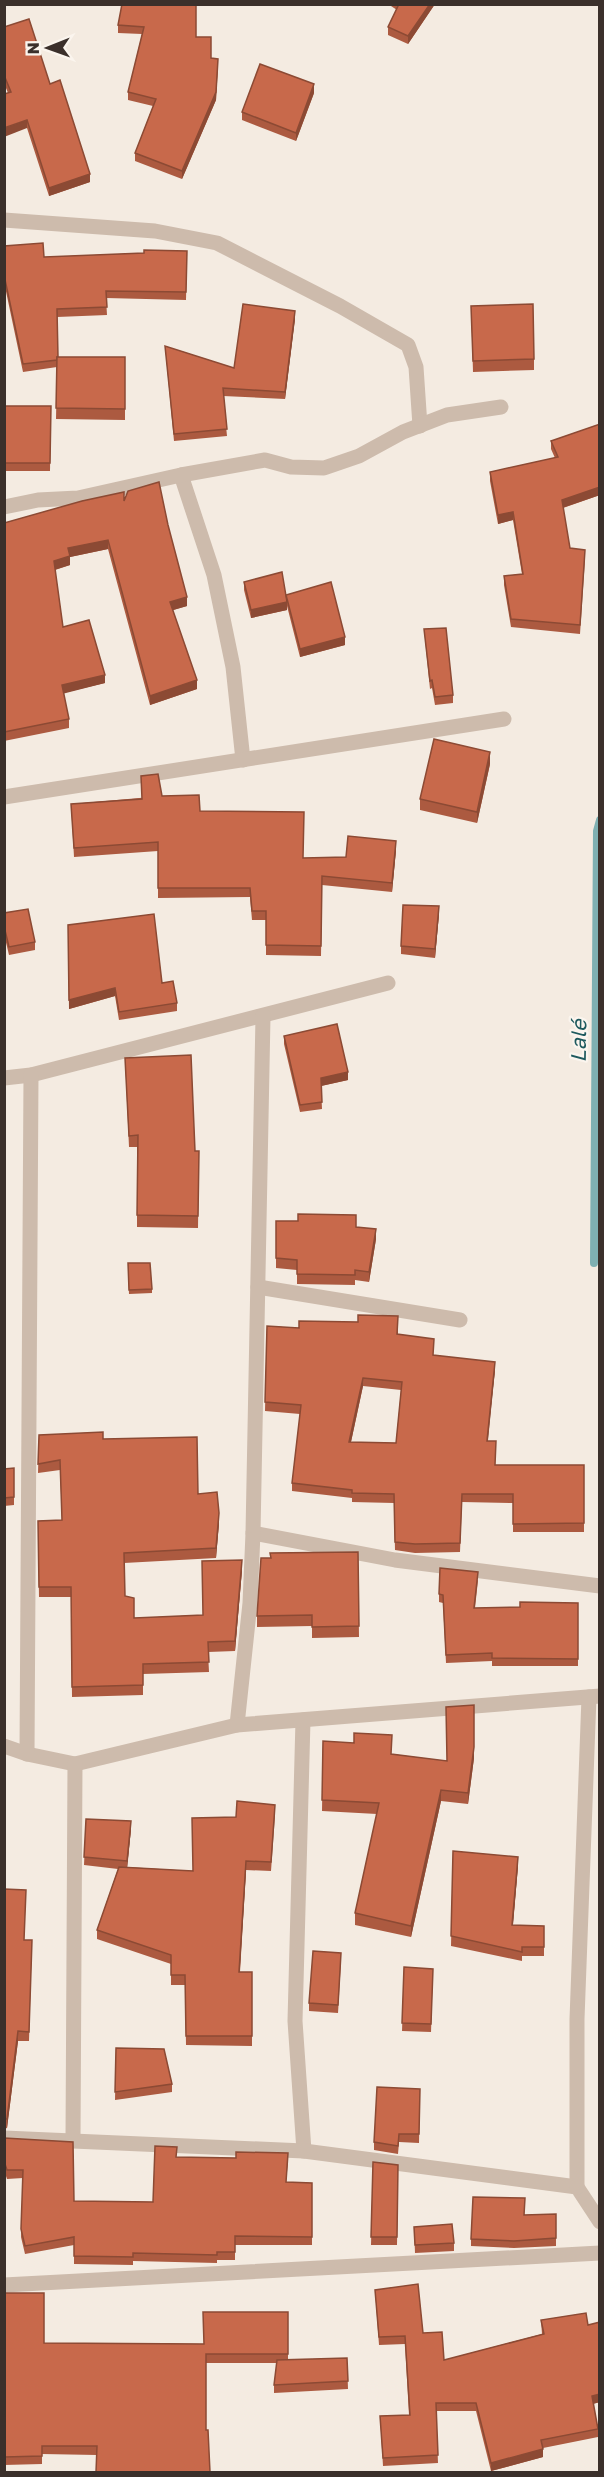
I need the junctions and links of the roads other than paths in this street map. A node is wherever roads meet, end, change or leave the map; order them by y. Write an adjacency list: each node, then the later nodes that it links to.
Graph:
1 (4, 220): 3 (street)
2 (501, 407): 3 (street)
3 (420, 426): 4 (street)
4 (181, 474): 5 (street); 7 (street)
5 (4, 507)
6 (504, 719): 7 (street)
7 (243, 759): 8 (street)
8 (4, 797)
9 (388, 983): 10 (street)
10 (263, 1016): 11 (street); 13 (street)
11 (31, 1075): 12 (street); 21 (street)
12 (4, 1078)
13 (258, 1287): 14 (street); 15 (street)
14 (460, 1320)
15 (253, 1533): 16 (street); 19 (street)
16 (600, 1586)
17 (594, 1697): 18 (street); 26 (street)
18 (303, 1720): 19 (street); 25 (street)
19 (237, 1725): 22 (street)
20 (4, 1746): 21 (street)
21 (27, 1754): 22 (street)
22 (75, 1764): 24 (street)
23 (4, 2138): 24 (street)
24 (73, 2139): 25 (street)
25 (304, 2151): 26 (street)
26 (577, 2187): 27 (street)
27 (600, 2222)
28 (600, 2253): 29 (street)
29 (4, 2285)

